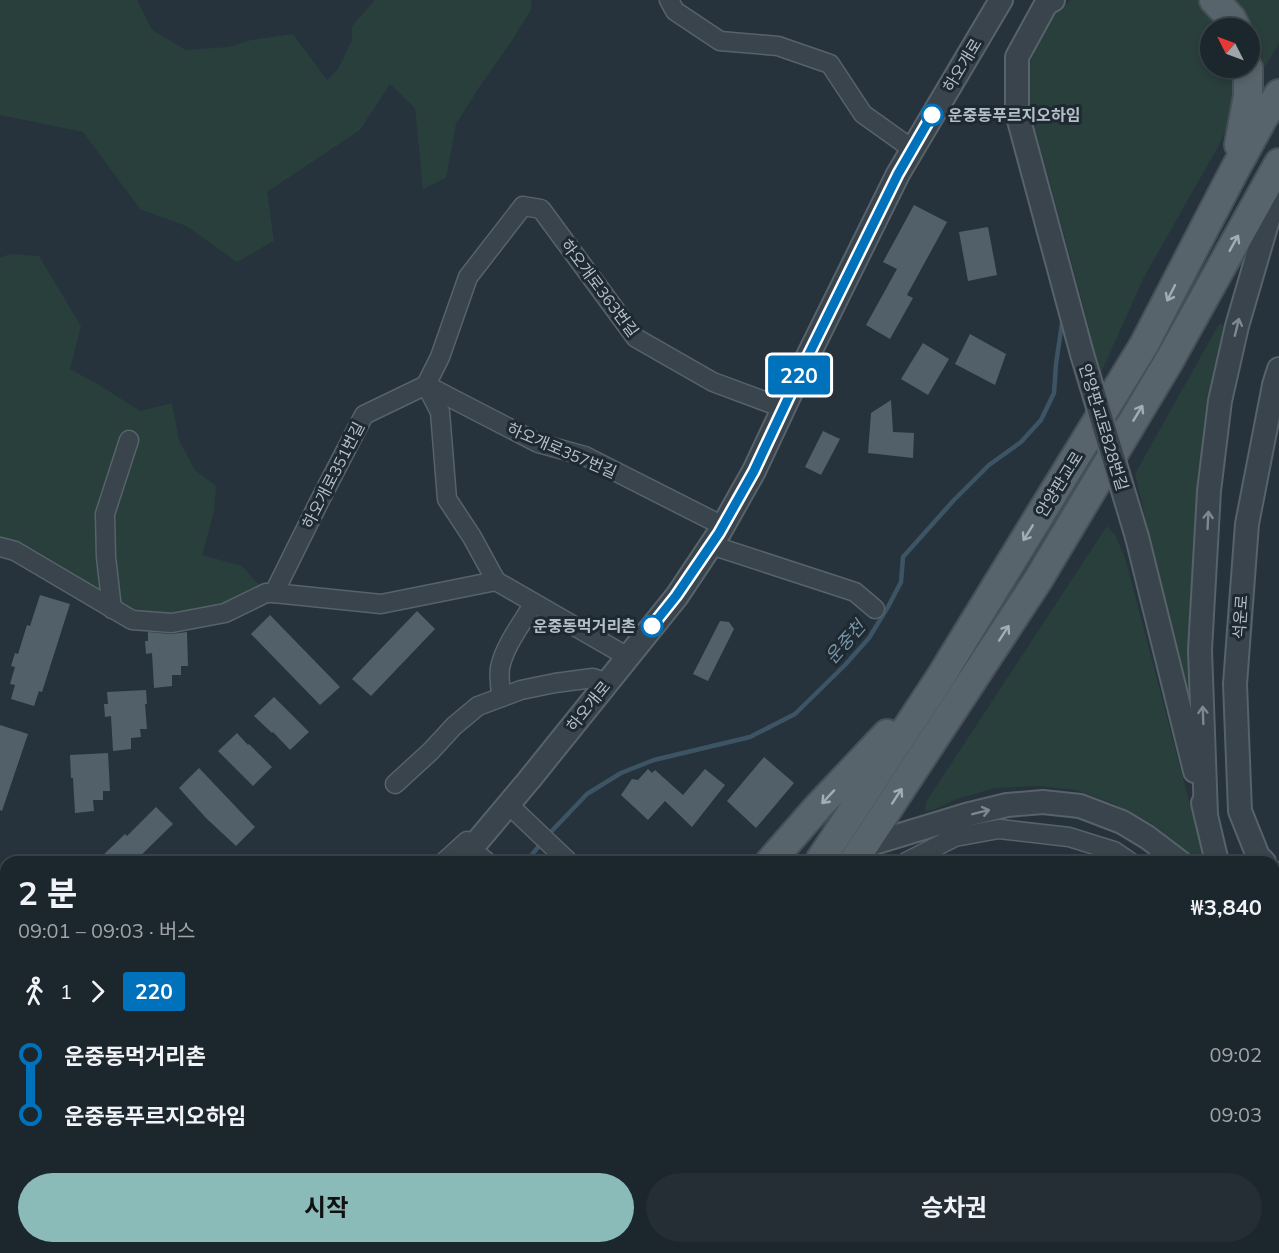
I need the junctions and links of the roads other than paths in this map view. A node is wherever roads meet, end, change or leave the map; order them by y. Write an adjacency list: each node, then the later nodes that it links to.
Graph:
1 (669, 0): 8 (street)
2 (1001, 0): 8 (street, 하오개로)
3 (1053, 0): 30 (street, 안양판교로828번길, bridge)
4 (1214, 0): 5 (main road)
5 (1231, 18)
6 (1248, 78): 10 (main road)
7 (1279, 94): 10 (main road, 안양판교로)
8 (912, 149): 14 (street, 하오개로)
9 (1279, 163): 31 (main road, 안양판교로, one-way to 9)
10 (1233, 173): 25 (main road, 안양판교로, one-way to 25)
11 (1279, 182): 30 (street, one-way to 11)
12 (1279, 369): 41 (street, 석운로)
13 (426, 386): 14 (street, 하오개로363번길); 16 (street, 하오개로357번길); 19 (street); 20 (street, 하오개로351번길)
14 (783, 408): 16 (street, 하오개로)
15 (129, 440): 22 (street)
16 (723, 526): 17 (street, 하오개로)
17 (711, 546): 23 (street); 24 (street, 하오개로)
18 (0, 547): 22 (street)
19 (496, 581): 20 (street); 21 (street)
20 (274, 593): 22 (street)
21 (534, 603): 24 (street); 27 (street)
22 (112, 609)
23 (875, 609)
24 (628, 657): 26 (street, 하오개로)
25 (940, 678): 35 (main road, one-way to 35); 36 (main road, 안양판교로)
26 (607, 683): 27 (street); 29 (street, 하오개로)
27 (502, 697): 28 (street)
28 (395, 784)
29 (508, 804): 32 (street); 33 (street, 하오개로); 34 (street)
30 (1206, 815): 40 (street, 안양판교로828번길)
31 (859, 854): 39 (street, one-way to 39)
32 (451, 856)
33 (474, 856)
34 (563, 856)
35 (775, 856)
36 (823, 856)
37 (918, 856): 38 (street)
38 (1121, 856)
39 (1172, 856)
40 (1216, 856)
41 (1258, 856)

